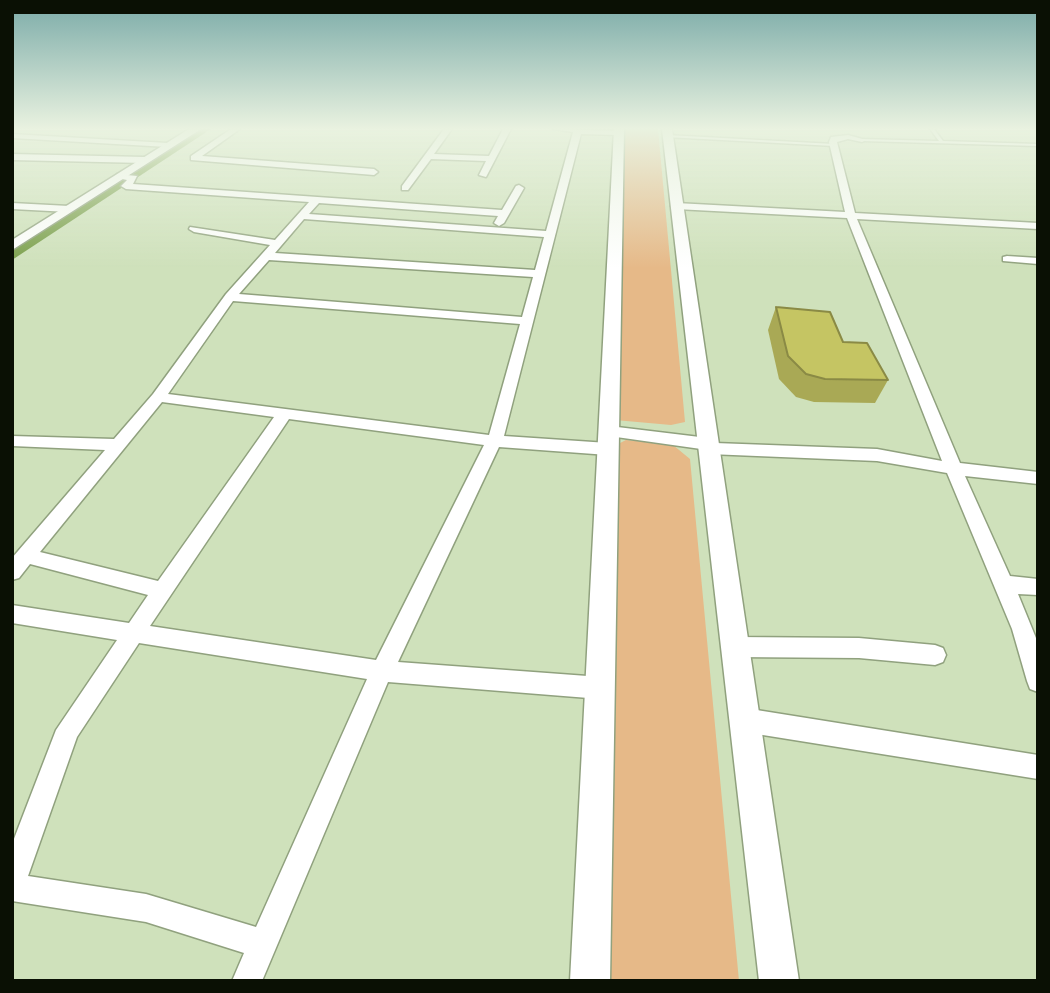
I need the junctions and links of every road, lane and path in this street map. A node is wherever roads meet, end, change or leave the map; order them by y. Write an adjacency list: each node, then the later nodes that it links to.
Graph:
1 (415, 175): 7 (street)
2 (568, 175): 19 (street)
3 (617, 175): 30 (street)
4 (673, 175): 11 (street)
5 (841, 175): 15 (street)
6 (125, 177): 9 (street); 12 (street)
7 (405, 188)
8 (519, 188): 13 (street)
9 (315, 201): 13 (street); 14 (street)
10 (12, 206): 12 (street)
11 (677, 206): 15 (street); 34 (street)
12 (69, 209): 21 (street)
13 (503, 214): 18 (street)
14 (300, 216): 18 (street); 20 (street)
15 (851, 216): 16 (street); 35 (street)
16 (1038, 226)
17 (194, 229): 20 (street)
18 (496, 229): 19 (street)
19 (549, 234): 25 (street)
20 (276, 243): 22 (street)
21 (12, 246)
22 (265, 256): 25 (street); 26 (street)
23 (1007, 259): 24 (street)
24 (1038, 261)
25 (539, 274): 27 (street)
26 (230, 298): 27 (street); 28 (street)
27 (526, 321): 32 (street)
28 (158, 397): 29 (street); 33 (street)
29 (284, 415): 32 (street); 41 (street)
30 (608, 440): 32 (street); 34 (street); 48 (street)
31 (12, 441): 33 (street)
32 (493, 441): 46 (street)
33 (117, 445): 37 (street)
34 (708, 446): 35 (street); 44 (street)
35 (956, 469): 36 (street); 39 (street)
36 (1038, 478)
37 (27, 556): 38 (street); 41 (street)
38 (12, 572)
39 (1004, 584): 40 (street); 47 (street)
40 (1038, 587)
41 (162, 593): 43 (street)
42 (12, 614): 43 (street)
43 (135, 632): 46 (street); 51 (street)
44 (735, 647): 45 (street); 49 (street)
45 (935, 655)
46 (382, 671): 48 (street); 53 (street)
47 (1038, 681)
48 (601, 688): 55 (street)
49 (744, 720): 50 (street); 56 (street)
50 (1038, 767)
51 (12, 881)
52 (12, 887): 53 (street)
53 (262, 944): 54 (street)
54 (247, 981)
55 (590, 981)
56 (779, 981)

